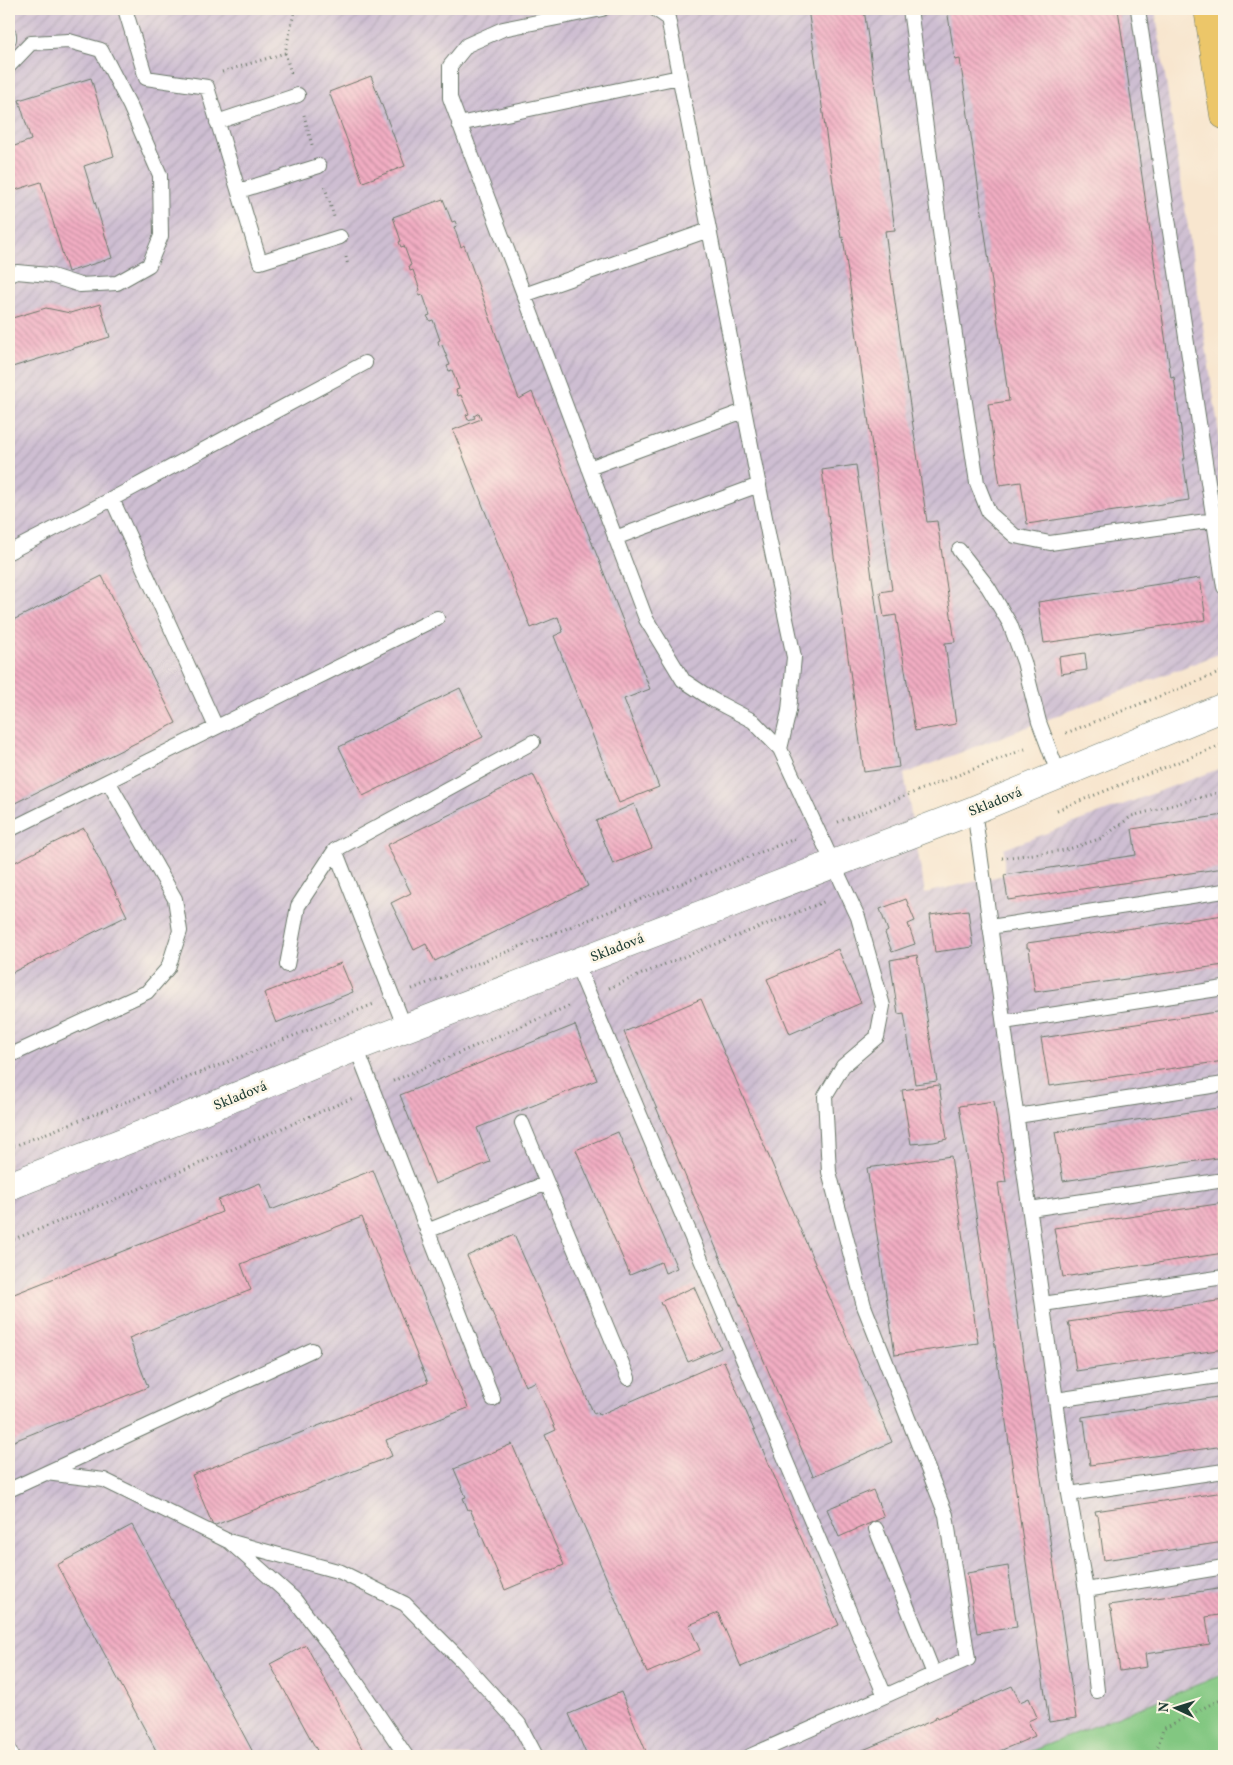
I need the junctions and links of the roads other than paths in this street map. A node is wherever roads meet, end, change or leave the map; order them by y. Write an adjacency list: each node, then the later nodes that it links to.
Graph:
1 (125, 9): 11 (lane)
2 (602, 9): 12 (lane)
3 (655, 9): 8 (lane)
4 (910, 9): 24 (lane)
5 (1138, 9): 24 (lane)
6 (1208, 9): 10 (main road)
7 (9, 66): 17 (lane)
8 (679, 77): 12 (lane); 15 (lane)
9 (298, 95): 11 (lane)
10 (1224, 115)
11 (217, 122): 14 (lane)
12 (459, 124): 18 (lane)
13 (319, 166): 14 (lane)
14 (238, 191): 16 (lane)
15 (709, 230): 18 (lane); 20 (lane)
16 (340, 237)
17 (9, 274)
18 (524, 295): 21 (lane)
19 (365, 364): 23 (lane)
20 (744, 411): 21 (lane); 22 (lane)
21 (589, 468): 25 (lane)
22 (759, 485): 25 (lane); 33 (lane)
23 (112, 499): 27 (lane); 31 (lane)
24 (1214, 520): 28 (lane)
25 (615, 538): 33 (lane)
26 (959, 550): 34 (lane)
27 (9, 552)
28 (1224, 587)
29 (437, 618): 31 (lane)
30 (1224, 707): 34 (street, Skladová)
31 (216, 728): 35 (lane)
32 (534, 742): 38 (lane)
33 (780, 749): 39 (lane)
34 (1059, 775): 36 (street, Skladová)
35 (108, 781): 37 (lane); 48 (lane)
36 (974, 810): 39 (street, Skladová); 41 (lane)
37 (9, 830)
38 (335, 850): 43 (lane); 46 (lane)
39 (834, 863): 42 (street, Skladová); 72 (lane)
40 (1224, 891): 41 (lane)
41 (990, 927): 45 (lane)
42 (576, 963): 46 (street, Skladová); 74 (lane)
43 (287, 965)
44 (1224, 988): 45 (lane)
45 (1004, 1022): 50 (lane)
46 (405, 1028): 47 (street, Skladová)
47 (356, 1047): 54 (street, Skladová); 56 (lane)
48 (9, 1056)
49 (1224, 1084): 50 (lane)
50 (1017, 1116): 55 (lane)
51 (522, 1123): 53 (lane)
52 (1224, 1180): 55 (lane)
53 (547, 1183): 56 (lane); 61 (lane)
54 (9, 1186)
55 (1030, 1209): 58 (lane)
56 (427, 1231): 62 (lane)
57 (1224, 1277): 58 (lane)
58 (1043, 1304): 63 (lane)
59 (312, 1350): 65 (lane)
60 (1224, 1375): 63 (lane)
61 (628, 1378)
62 (493, 1399)
63 (1056, 1400): 67 (lane)
64 (1224, 1471): 67 (lane)
65 (46, 1473): 66 (lane); 69 (lane)
66 (9, 1490)
67 (1069, 1494): 71 (lane)
68 (876, 1529): 72 (lane)
69 (228, 1541): 77 (lane); 78 (lane)
70 (1224, 1567): 71 (lane)
71 (1086, 1590): 73 (lane)
72 (934, 1674): 74 (lane)
73 (1097, 1691)
74 (885, 1696): 79 (lane)
75 (9, 1750): 76 (lane)
76 (12, 1756)
77 (406, 1756)
78 (536, 1756)
79 (750, 1756)

